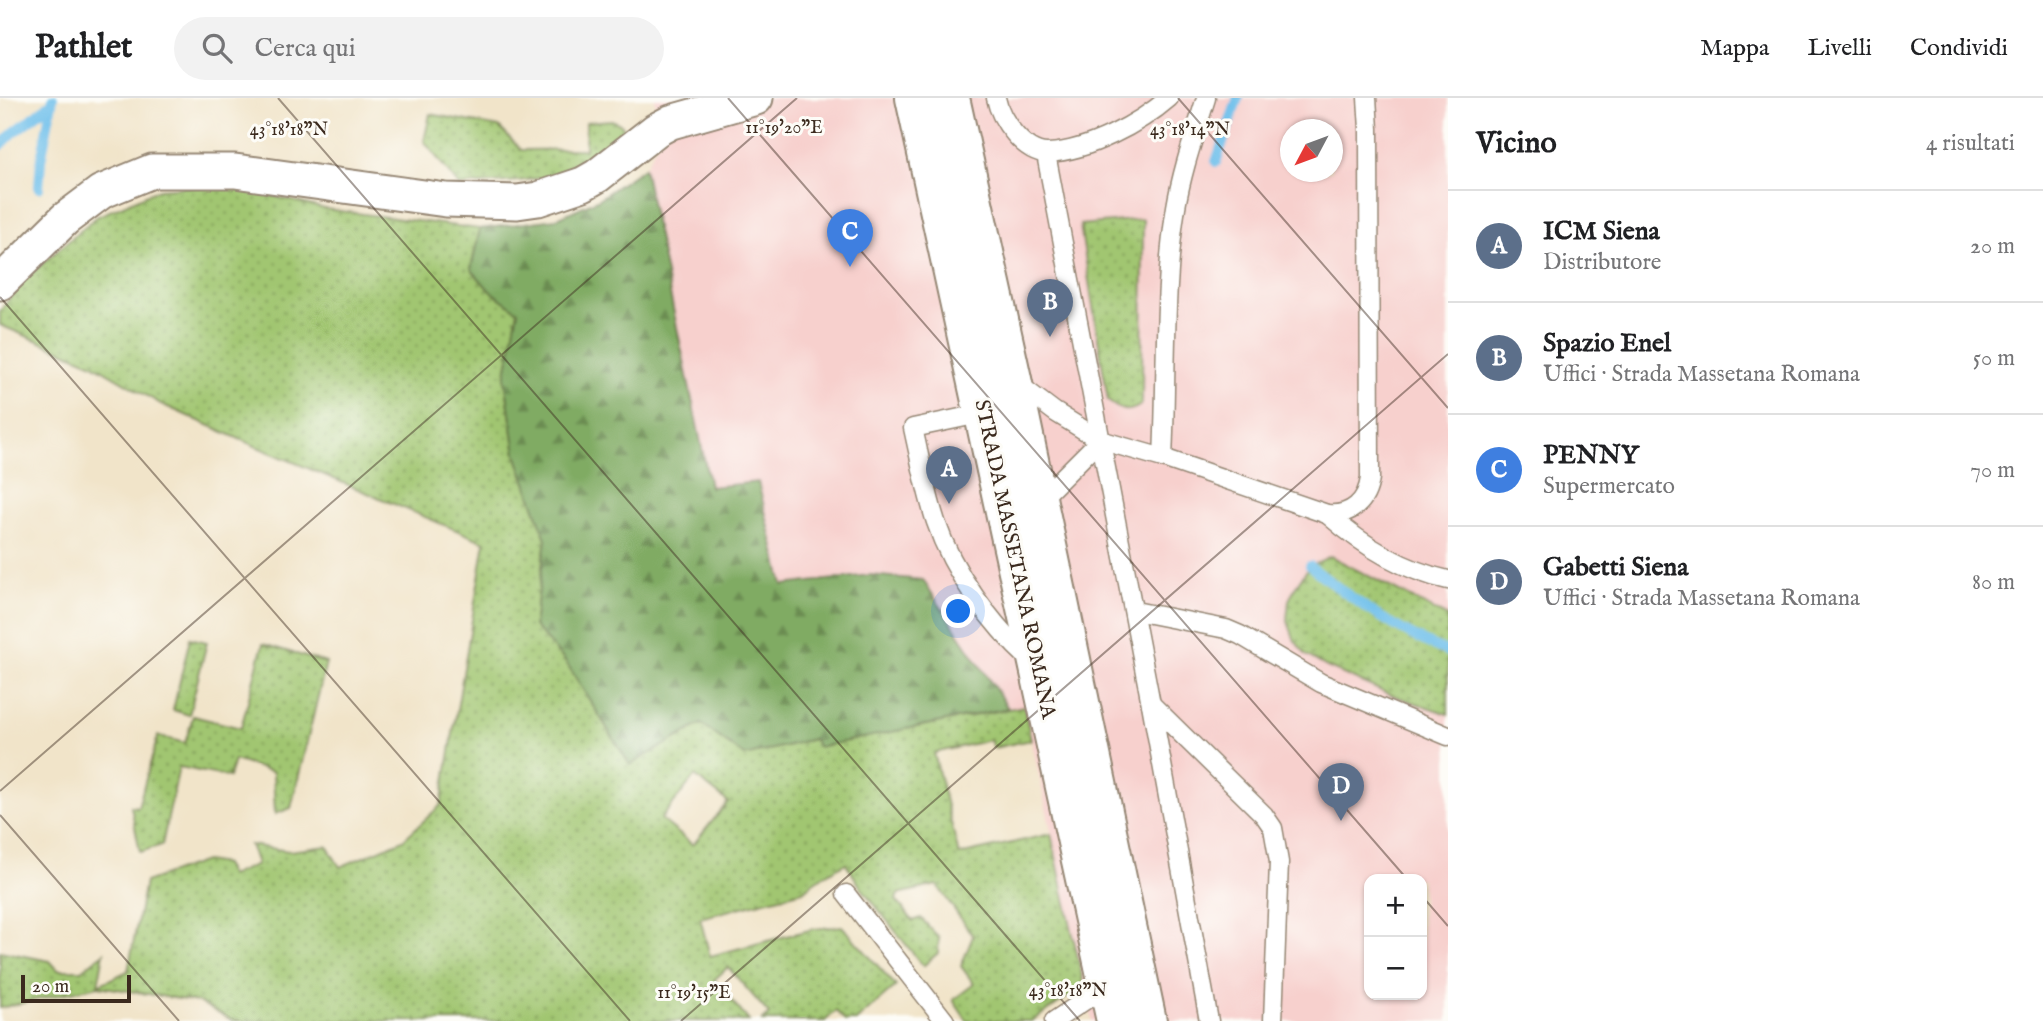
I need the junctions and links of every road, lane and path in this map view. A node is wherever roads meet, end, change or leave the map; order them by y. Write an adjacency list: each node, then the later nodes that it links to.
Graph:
1 (755, 98): 9 (street)
2 (915, 98): 11 (main road, STRADA MASSETANA ROMANA)
3 (950, 98): 10 (main road, STRADA MASSETANA ROMANA)
4 (996, 98): 8 (lane)
5 (1169, 98): 8 (lane)
6 (1206, 98): 13 (lane)
7 (1367, 98): 15 (lane)
8 (1046, 154): 12 (lane)
9 (0, 284)
10 (1012, 379): 12 (lane); 14 (main road, STRADA MASSETANA ROMANA)
11 (984, 413): 18 (main road, STRADA MASSETANA ROMANA); 18 (lane)
12 (1100, 440): 13 (lane); 14 (lane); 17 (lane)
13 (1163, 458): 15 (lane)
14 (1038, 502): 25 (main road, STRADA MASSETANA ROMANA)
15 (1327, 514): 16 (lane)
16 (1448, 580)
17 (1135, 611): 19 (lane); 20 (lane)
18 (1040, 669): 22 (main road, STRADA MASSETANA ROMANA)
19 (1151, 704): 26 (lane); 27 (lane)
20 (1448, 736)
21 (846, 894): 23 (lane)
22 (1112, 1003): 24 (lane)
23 (945, 1021)
24 (1054, 1021)
25 (1147, 1021)
26 (1209, 1021)
27 (1273, 1021)

